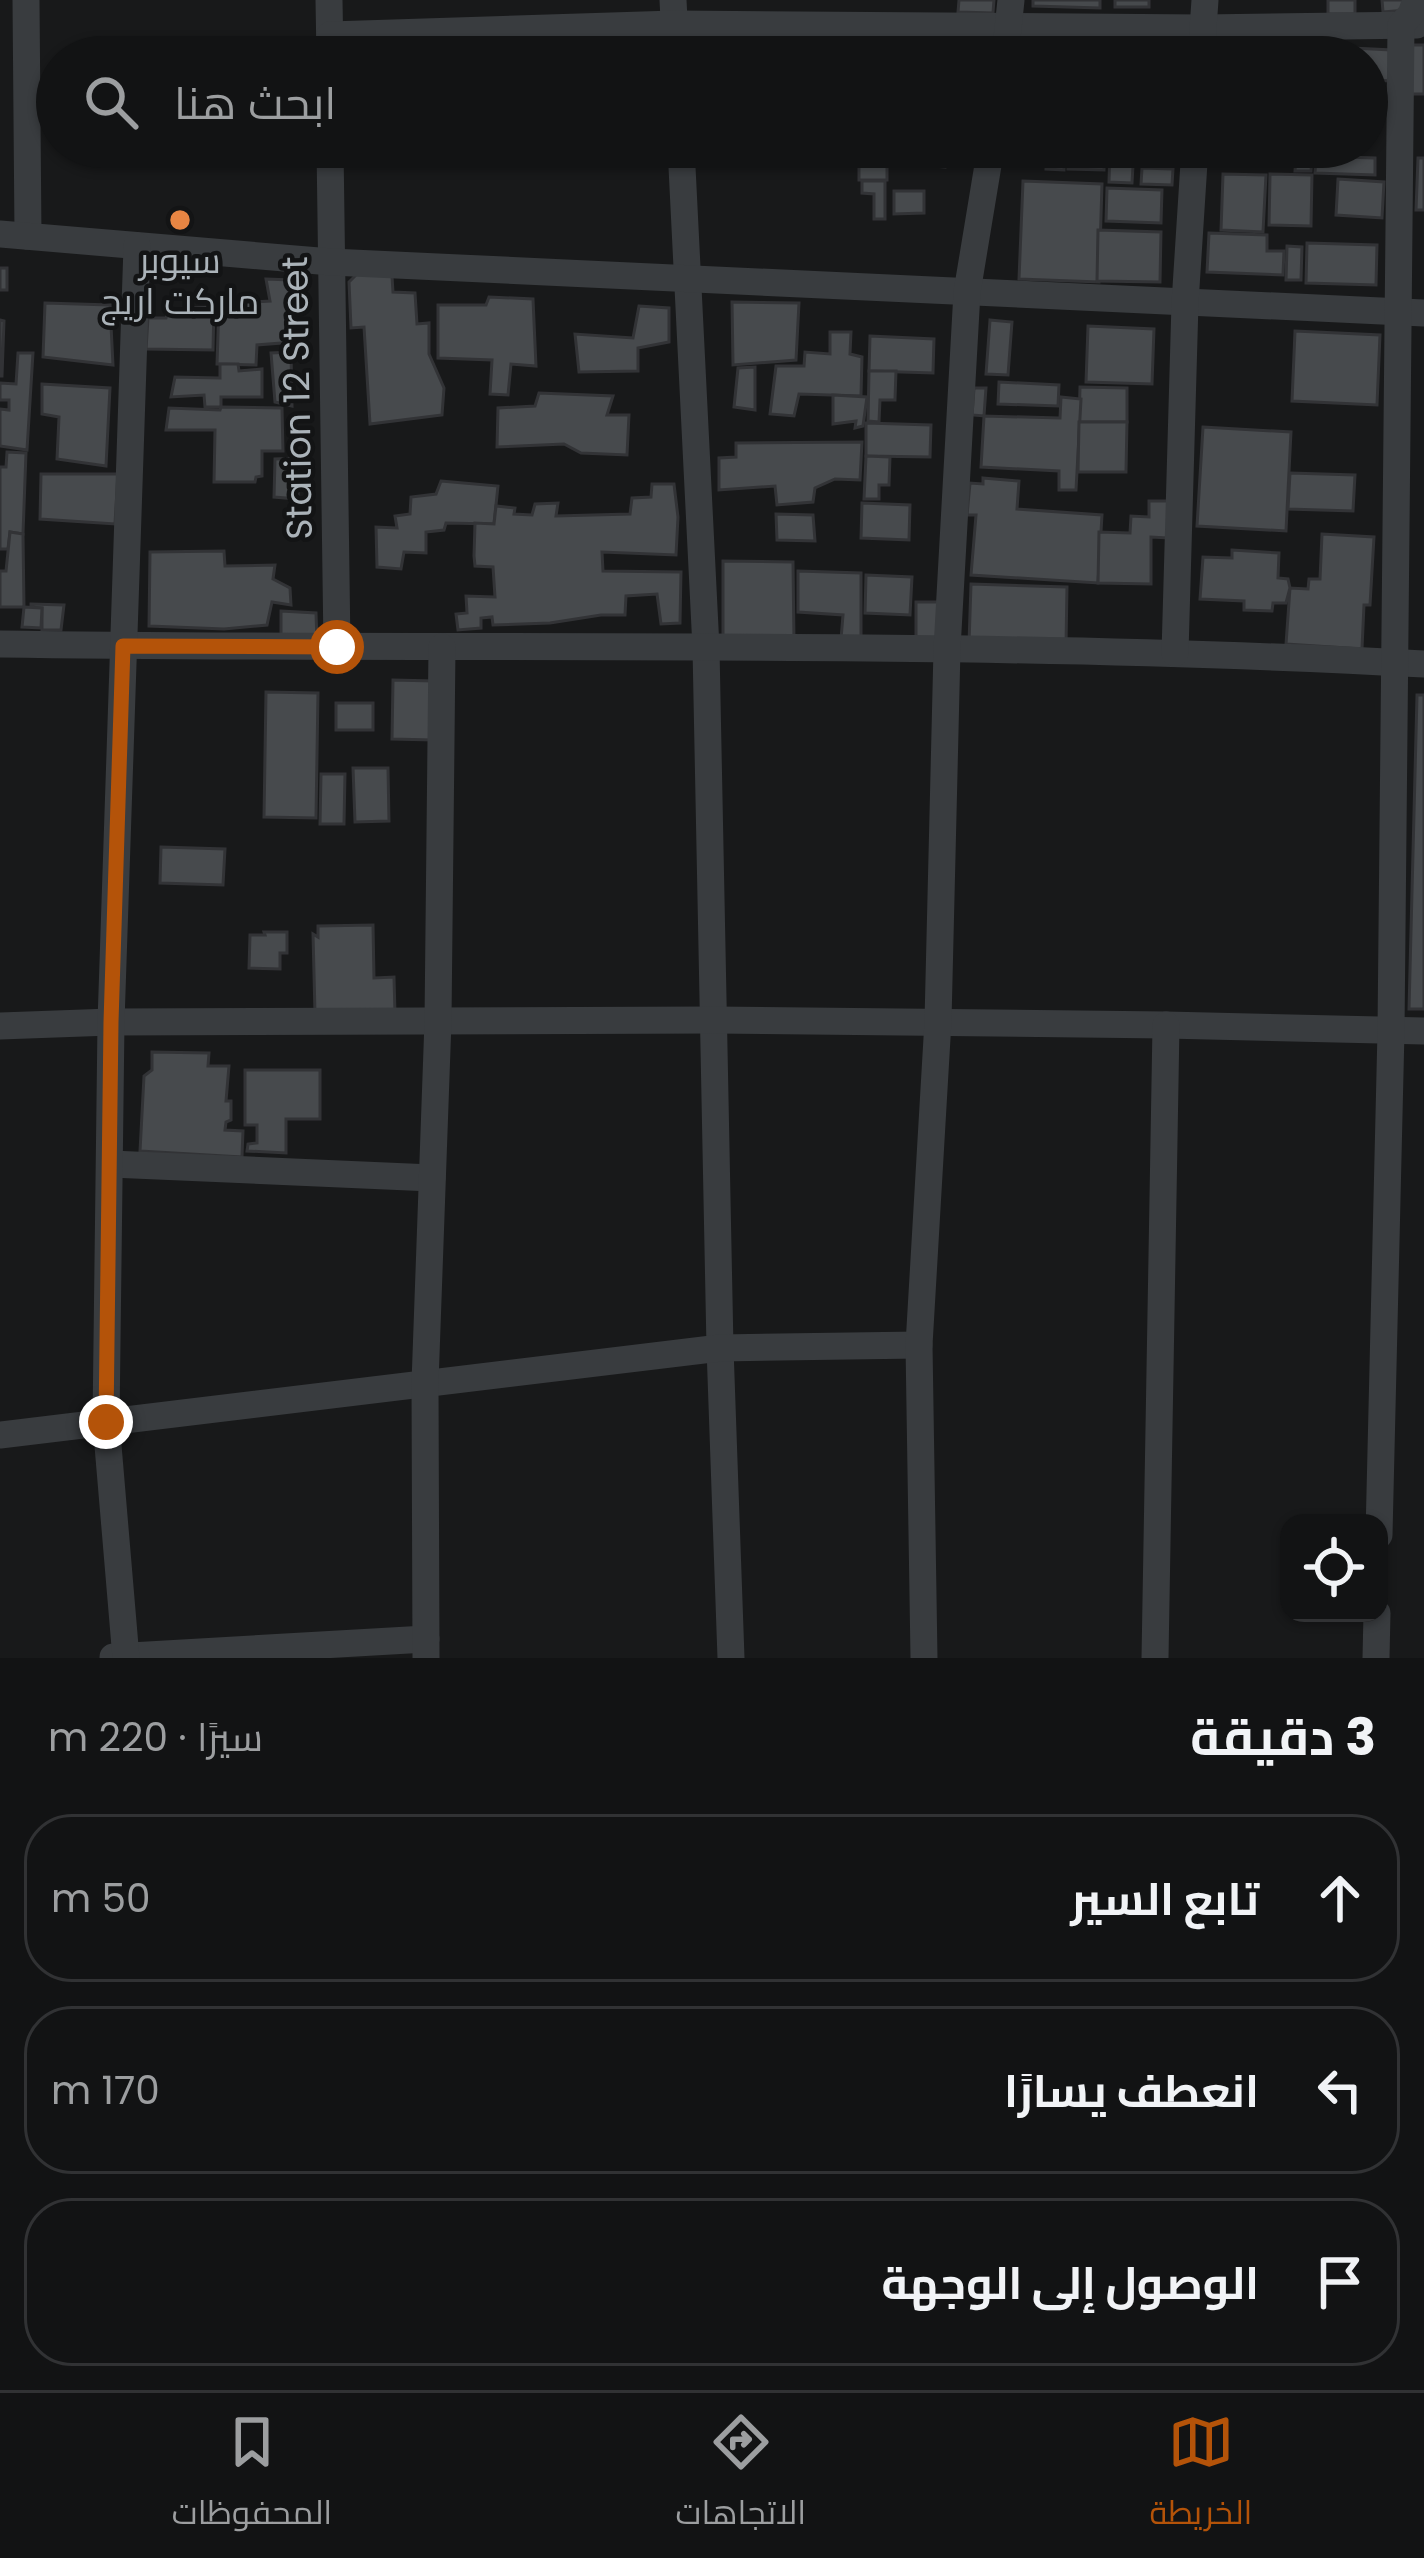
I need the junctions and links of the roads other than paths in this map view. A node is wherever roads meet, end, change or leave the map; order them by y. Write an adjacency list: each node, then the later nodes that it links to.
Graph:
1 (26, 0): 14 (street)
2 (329, 0): 8 (street)
3 (1416, 0): 7 (street)
4 (674, 12): 5 (street); 9 (street)
5 (1011, 13): 6 (street)
6 (1204, 14): 7 (street)
7 (1413, 25): 20 (street)
8 (330, 36)
9 (431, 36)
10 (330, 168): 16 (street, Station 12 Street)
11 (682, 168): 17 (street)
12 (988, 168): 18 (street)
13 (1194, 168): 19 (street)
14 (14, 235): 15 (street)
15 (137, 246): 16 (street); 22 (street)
16 (331, 262): 17 (street); 23 (street, Station 12 Street)
17 (688, 279): 18 (street); 25 (street)
18 (967, 292): 19 (street); 26 (street)
19 (1185, 303): 20 (street); 27 (street)
20 (1410, 312): 28 (street)
21 (0, 644): 22 (street)
22 (123, 646): 23 (street); 32 (street)
23 (337, 647): 24 (street)
24 (442, 647): 25 (street); 31 (street)
25 (706, 648): 26 (street); 30 (street)
26 (946, 649): 27 (street); 33 (street)
27 (1175, 653): 28 (street)
28 (1394, 662): 29 (street); 36 (street)
29 (1424, 664)
30 (714, 1020): 31 (street); 33 (street); 41 (street)
31 (438, 1021): 32 (street); 39 (street)
32 (111, 1022): 35 (street); 38 (street)
33 (938, 1022): 34 (street); 40 (street)
34 (1166, 1025): 36 (street); 51 (street)
35 (0, 1026)
36 (1391, 1031): 37 (street); 45 (street)
37 (1424, 1031)
38 (111, 1164): 39 (street); 43 (street)
39 (433, 1178): 42 (street)
40 (919, 1345): 41 (street); 50 (street)
41 (720, 1348): 42 (street); 49 (street)
42 (425, 1383): 43 (street); 47 (street)
43 (106, 1422): 44 (street); 48 (street)
44 (0, 1435)
45 (1380, 1514)
46 (1377, 1622): 52 (street)
47 (426, 1649): 48 (street)
48 (120, 1657)
49 (731, 1658)
50 (924, 1658)
51 (1155, 1658)
52 (1376, 1658)

